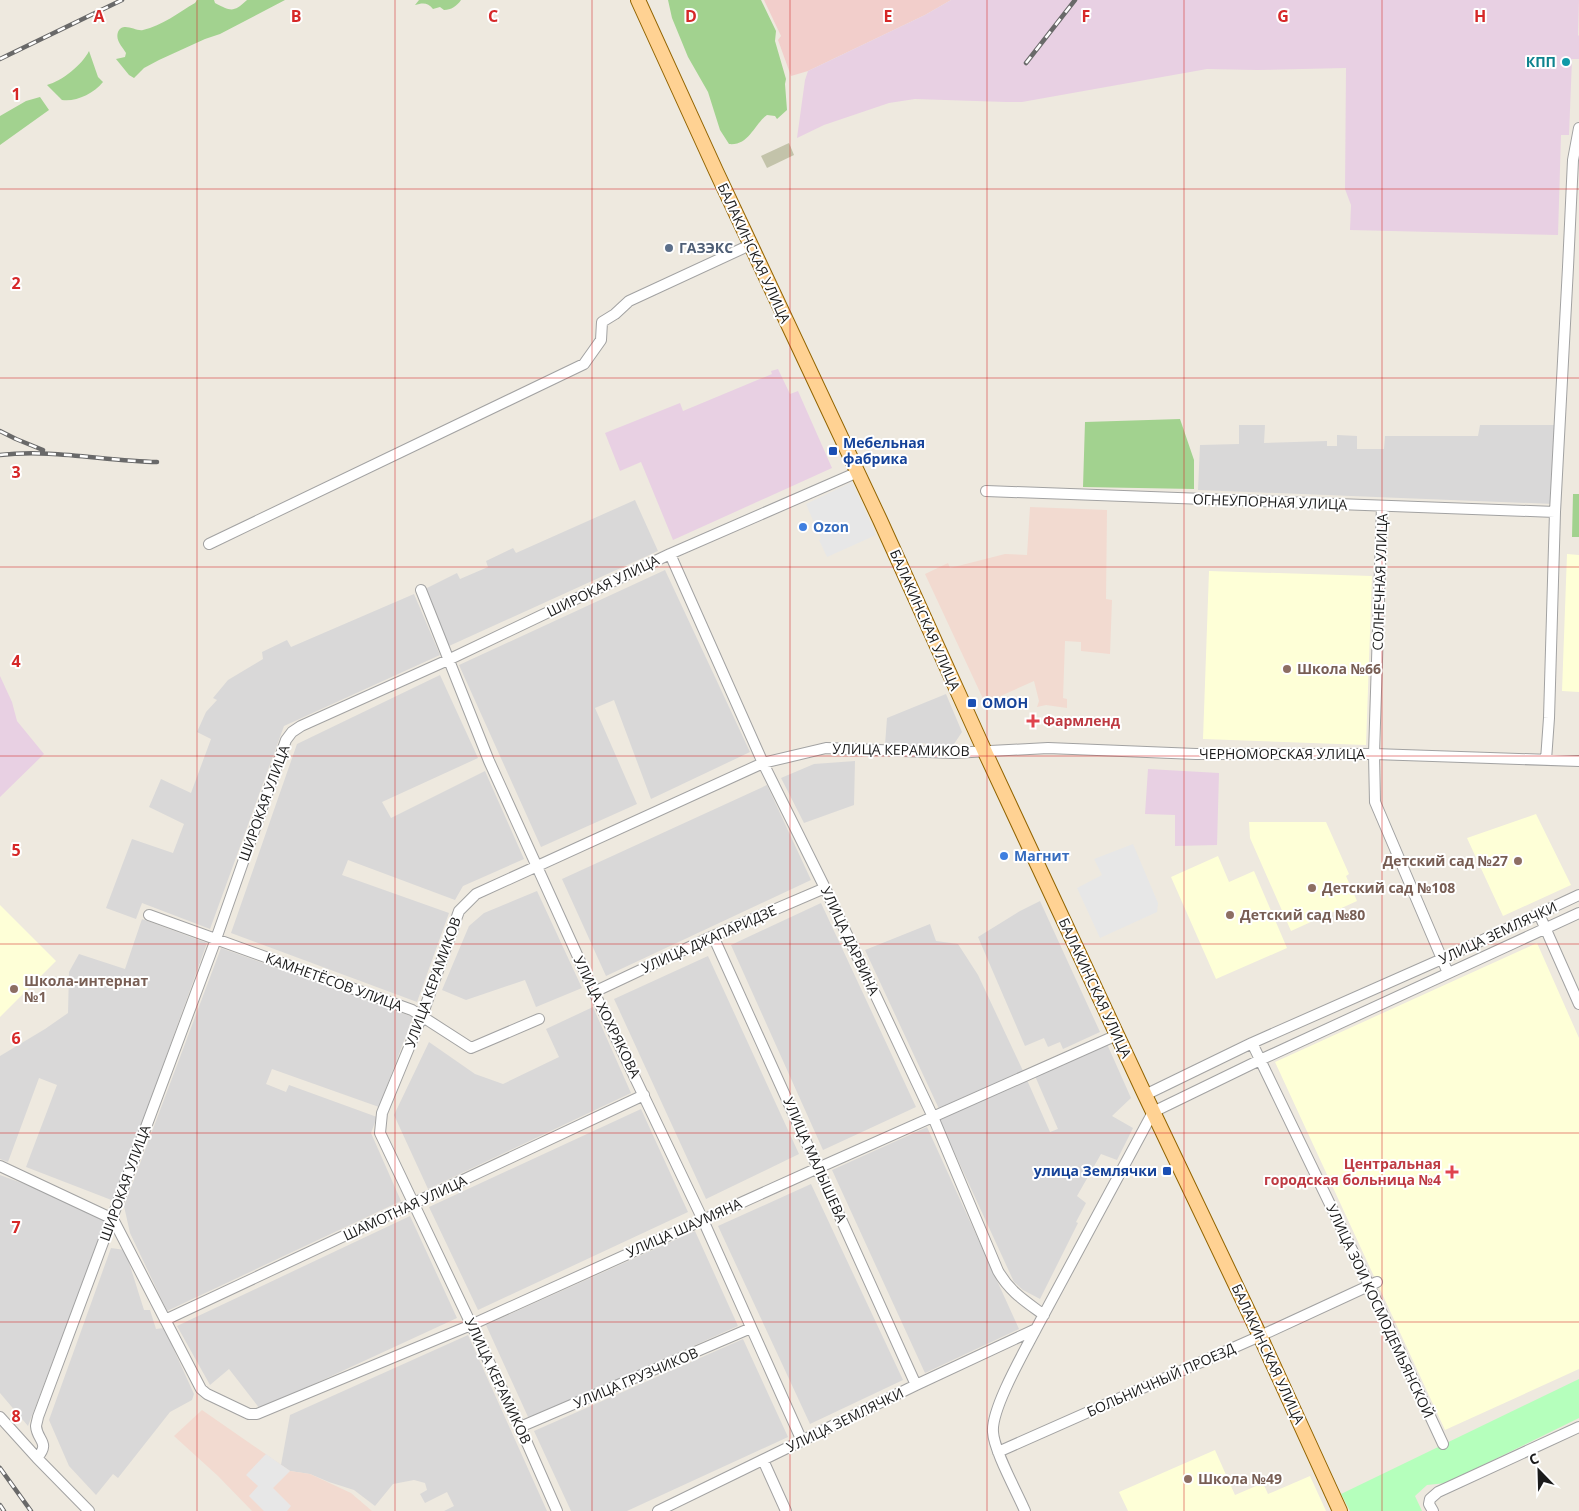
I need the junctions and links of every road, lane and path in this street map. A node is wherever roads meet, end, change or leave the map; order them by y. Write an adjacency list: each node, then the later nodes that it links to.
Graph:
1 (638, 0): 3 (main road, БАЛАКИНСКАЯ УЛИЦА)
2 (1579, 128): 7 (street)
3 (750, 245): 4 (main road, БАЛАКИНСКАЯ УЛИЦА); 8 (street)
4 (858, 472): 9 (street, ШИРОКАЯ УЛИЦА); 12 (main road, БАЛАКИНСКАЯ УЛИЦА)
5 (986, 491): 6 (street, ОГНЕУПОРНАЯ УЛИЦА)
6 (1382, 506): 7 (street, ОГНЕУПОРНАЯ УЛИЦА); 13 (street, СОЛНЕЧНАЯ УЛИЦА)
7 (1555, 512): 14 (street)
8 (209, 544)
9 (670, 554): 11 (street, ШИРОКАЯ УЛИЦА); 16 (street, УЛИЦА ДАРВИНА)
10 (421, 590): 11 (street, УЛИЦА ХОХРЯКОВА)
11 (448, 660): 17 (street, УЛИЦА ХОХРЯКОВА); 25 (street, ШИРОКАЯ УЛИЦА)
12 (984, 752): 13 (street, ЧЕРНОМОРСКАЯ УЛИЦА); 16 (street, УЛИЦА КЕРАМИКОВ); 32 (main road, БАЛАКИНСКАЯ УЛИЦА)
13 (1374, 754): 14 (street, ЧЕРНОМОРСКАЯ УЛИЦА); 26 (street, СОЛНЕЧНАЯ УЛИЦА)
14 (1546, 760): 15 (street, ЧЕРНОМОРСКАЯ УЛИЦА)
15 (1579, 761)
16 (763, 762): 17 (street, УЛИЦА КЕРАМИКОВ); 18 (street, УЛИЦА ДАРВИНА)
17 (536, 865): 28 (street, УЛИЦА ХОХРЯКОВА); 30 (street, УЛИЦА КЕРАМИКОВ)
18 (825, 888): 24 (street, УЛИЦА ДЖАПАРИДЗЕ); 38 (street, УЛИЦА ДАРВИНА)
19 (1579, 895): 21 (street, УЛИЦА ЗЕМЛЯЧКИ)
20 (1579, 913): 23 (street, УЛИЦА ЗЕМЛЯЧКИ)
21 (1539, 914): 23 (street); 26 (street, УЛИЦА ЗЕМЛЯЧКИ)
22 (149, 915): 25 (street, КАМНЕТЁСОВ УЛИЦА)
23 (1546, 929): 27 (street, УЛИЦА ЗЕМЛЯЧКИ); 29 (street)
24 (713, 936): 28 (street, УЛИЦА ДЖАПАРИДЗЕ); 40 (street, УЛИЦА МАЛЫШЕВА)
25 (216, 939): 30 (street, КАМНЕТЁСОВ УЛИЦА); 42 (street, ШИРОКАЯ УЛИЦА)
26 (1442, 959): 27 (street, СОЛНЕЧНАЯ УЛИЦА); 33 (street, УЛИЦА ЗЕМЛЯЧКИ)
27 (1448, 973): 34 (street, УЛИЦА ЗЕМЛЯЧКИ)
28 (594, 992): 35 (street, УЛИЦА ХОХРЯКОВА)
29 (1579, 1004)
30 (422, 1016): 31 (street, КАМНЕТЁСОВ УЛИЦА); 41 (street, УЛИЦА КЕРАМИКОВ)
31 (539, 1019)
32 (1117, 1035): 36 (main road, БАЛАКИНСКАЯ УЛИЦА); 38 (street, УЛИЦА ШАУМЯНА)
33 (1252, 1043): 34 (street, УЛИЦА ЗОИ КОСМОДЕМЬЯНСКОЙ); 36 (street, УЛИЦА ЗЕМЛЯЧКИ)
34 (1260, 1060): 37 (street, УЛИЦА ЗЕМЛЯЧКИ); 44 (street, УЛИЦА ЗОИ КОСМОДЕМЬЯНСКОЙ)
35 (644, 1095): 41 (street, ШАМОТНАЯ УЛИЦА); 43 (street, УЛИЦА ХОХРЯКОВА)
36 (1145, 1095): 37 (main road, БАЛАКИНСКАЯ УЛИЦА)
37 (1153, 1112): 45 (street); 50 (main road, БАЛАКИНСКАЯ УЛИЦА)
38 (933, 1117): 40 (street, УЛИЦА ШАУМЯНА); 45 (street, УЛИЦА ДАРВИНА)
39 (0, 1166): 42 (street)
40 (818, 1168): 43 (street, УЛИЦА ШАУМЯНА); 51 (street, УЛИЦА МАЛЫШЕВА)
41 (414, 1203): 46 (street, ШАМОТНАЯ УЛИЦА); 47 (street, УЛИЦА КЕРАМИКОВ)
42 (113, 1218): 46 (street); 58 (street, ШИРОКАЯ УЛИЦА)
43 (704, 1220): 47 (street, УЛИЦА ШАУМЯНА); 48 (street, УЛИЦА ХОХРЯКОВА)
44 (1373, 1283): 50 (street, БОЛЬНИЧНЫЙ ПРОЕЗД); 56 (street, УЛИЦА ЗОИ КОСМОДЕМЬЯНСКОЙ)
45 (1044, 1315): 49 (street)
46 (165, 1320): 47 (street, УЛИЦА ШАУМЯНА)
47 (472, 1325): 53 (street, УЛИЦА КЕРАМИКОВ)
48 (751, 1328): 53 (street, УЛИЦА ГРУЗЧИКОВ); 55 (street, УЛИЦА ХОХРЯКОВА)
49 (1036, 1329): 51 (street, УЛИЦА ЗЕМЛЯЧКИ); 57 (street)
50 (1260, 1336): 57 (street, БОЛЬНИЧНЫЙ ПРОЕЗД); 65 (main road, БАЛАКИНСКАЯ УЛИЦА)
51 (916, 1385): 55 (street, УЛИЦА ЗЕМЛЯЧКИ)
52 (0, 1416): 58 (street)
53 (520, 1427): 61 (street, УЛИЦА КЕРАМИКОВ)
54 (1579, 1427): 66 (street)
55 (802, 1441): 59 (street, УЛИЦА ЗЕМЛЯЧКИ)
56 (1443, 1444)
57 (998, 1452): 64 (street)
58 (36, 1458): 60 (street)
59 (763, 1460): 62 (street, УЛИЦА ЗЕМЛЯЧКИ); 63 (street)
60 (89, 1511)
61 (557, 1511)
62 (658, 1511)
63 (786, 1511)
64 (1025, 1511)
65 (1340, 1511)
66 (1432, 1511)

